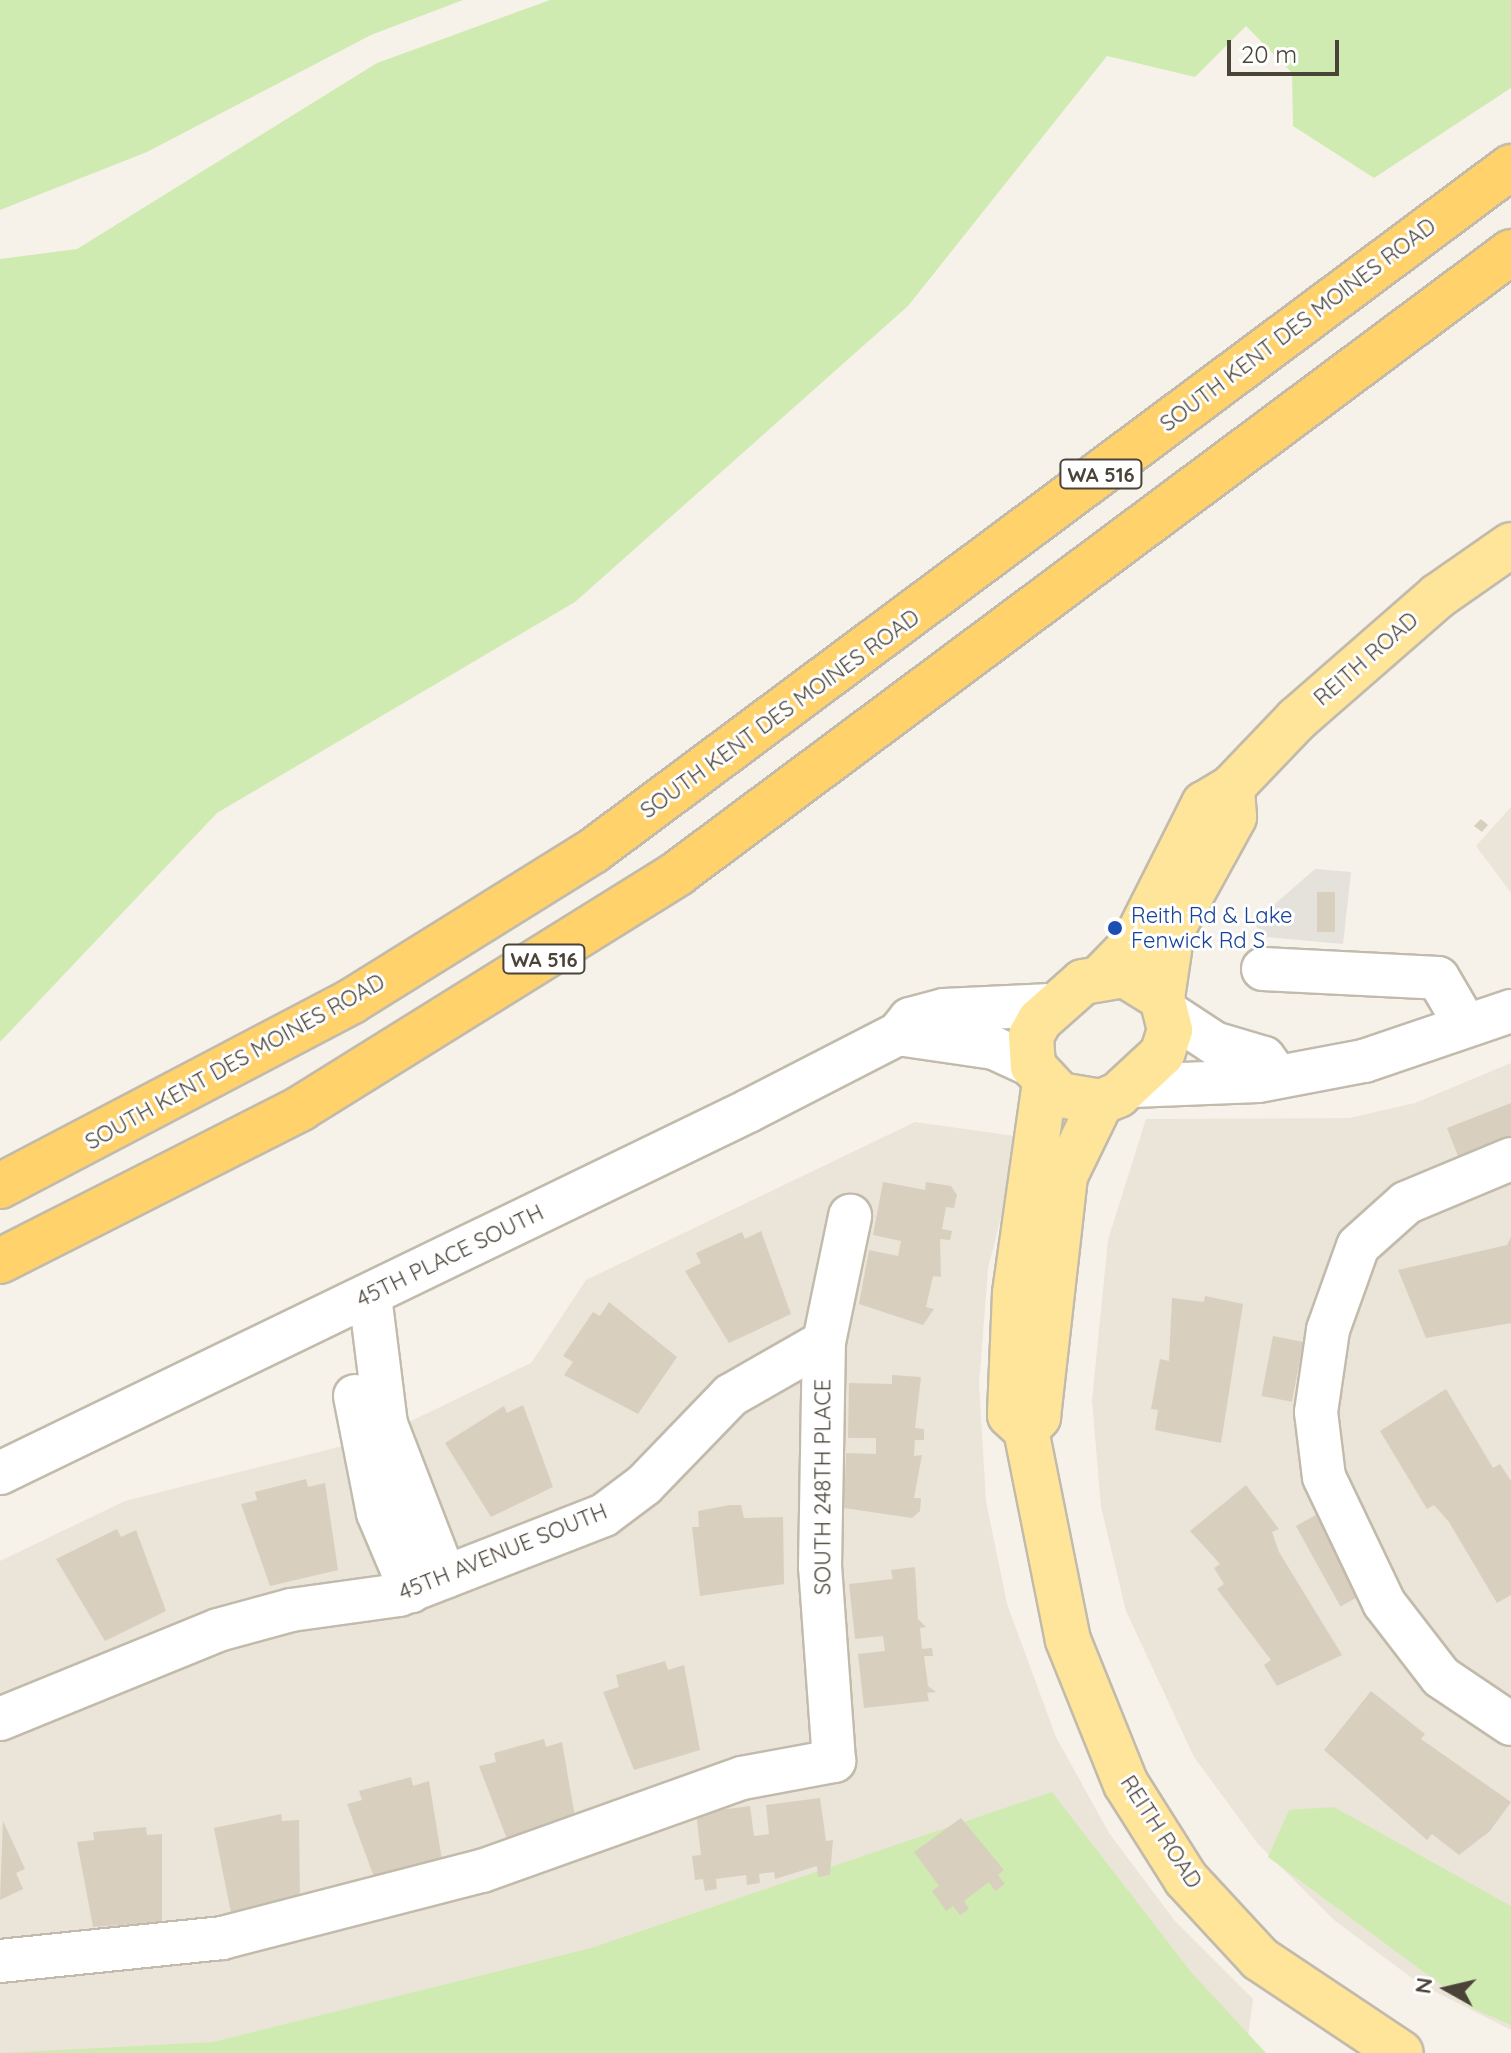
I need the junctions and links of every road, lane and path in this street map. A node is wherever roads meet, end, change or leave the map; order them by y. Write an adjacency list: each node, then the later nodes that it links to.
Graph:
1 (1511, 167): 16 (highway, SOUTH KENT DES MOINES ROAD / WA 516)
2 (1511, 252): 18 (highway, WA 516)
3 (1511, 545): 4 (main road, REITH ROAD)
4 (1232, 787): 6 (main road, REITH ROAD); 8 (main road)
5 (1263, 969): 10 (street)
6 (1100, 978): 7 (main road, REITH ROAD); 8 (main road)
7 (1051, 1005): 11 (street, 45TH PLACE SOUTH); 13 (main road, REITH ROAD)
8 (1164, 1005): 12 (street); 14 (main road)
9 (1511, 1011): 10 (street)
10 (1465, 1024): 12 (street)
11 (898, 1034): 13 (street); 19 (street, 45TH PLACE SOUTH)
12 (1274, 1072): 14 (street)
13 (1039, 1074): 14 (main road); 21 (main road, REITH ROAD)
14 (1116, 1094): 21 (main road)
15 (1511, 1159): 25 (street)
16 (0, 1186)
17 (850, 1216): 20 (street, SOUTH 248TH PLACE)
18 (0, 1261)
19 (356, 1302): 22 (street, 45TH PLACE SOUTH); 23 (street)
20 (824, 1342): 23 (street, 45TH AVENUE SOUTH); 26 (street, SOUTH 248TH PLACE)
21 (1026, 1430): 27 (main road, REITH ROAD)
22 (0, 1473)
23 (428, 1584): 24 (street, 45TH AVENUE SOUTH)
24 (0, 1719)
25 (1511, 1724)
26 (0, 1961)
27 (1401, 2053)

